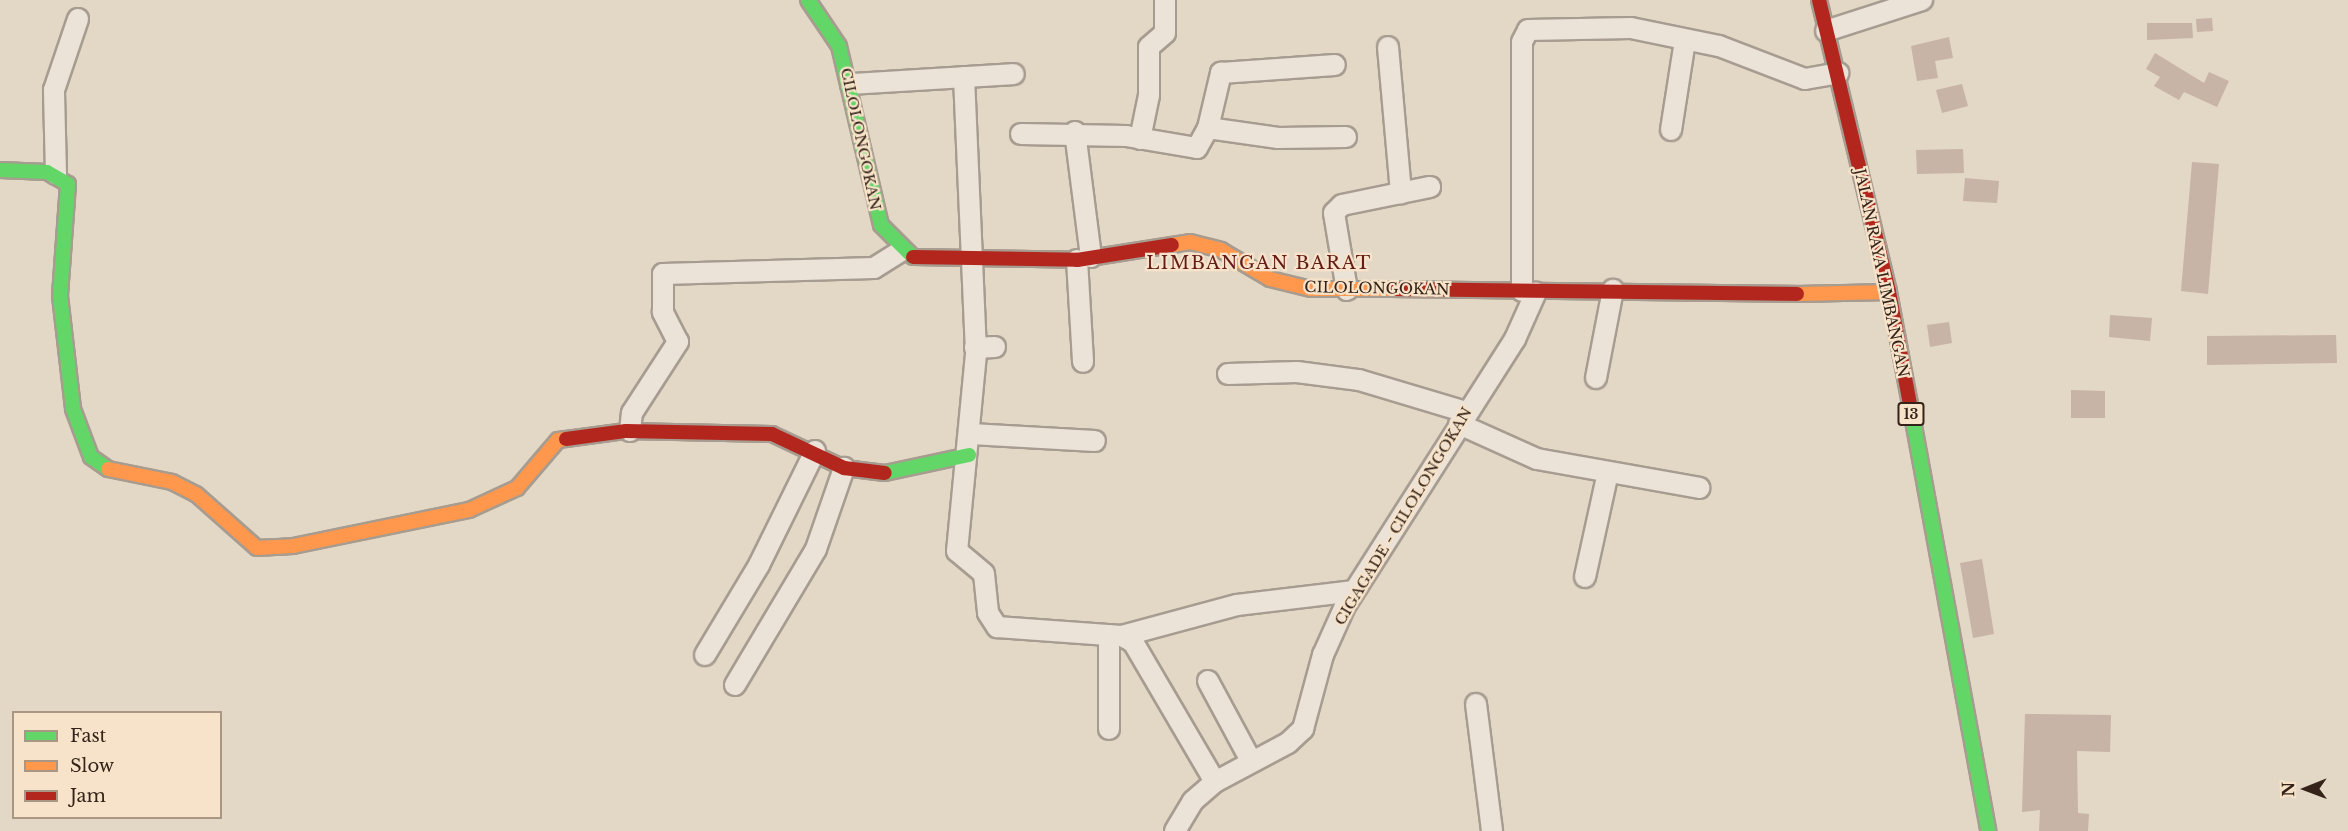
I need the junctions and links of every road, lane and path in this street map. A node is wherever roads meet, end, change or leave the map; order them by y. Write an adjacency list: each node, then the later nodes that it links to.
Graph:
1 (808, 0): 13 (main road, CILOLONGOKAN)
2 (1166, 0): 19 (street)
3 (1819, 0): 6 (main road, JALAN RAYA LIMBANGAN / 13)
4 (1922, 0): 6 (street)
5 (78, 19): 21 (street)
6 (1826, 31): 10 (main road, JALAN RAYA LIMBANGAN / 13)
7 (1685, 41): 10 (street); 15 (street); 29 (street)
8 (1388, 47): 23 (street)
9 (1335, 66): 14 (street)
10 (1838, 73): 30 (main road, JALAN RAYA LIMBANGAN / 13)
11 (1014, 74): 12 (street)
12 (964, 77): 13 (street); 26 (street)
13 (851, 84): 24 (main road, CILOLONGOKAN)
14 (1208, 128): 18 (street); 19 (street)
15 (1671, 130)
16 (1075, 132): 17 (street); 19 (street); 25 (street)
17 (1021, 134)
18 (1346, 137)
19 (1140, 139)
20 (0, 170): 21 (main road)
21 (56, 174): 37 (main road)
22 (1430, 187): 23 (street)
23 (1401, 193): 27 (street)
24 (901, 251): 26 (main road, CILOLONGOKAN); 37 (street)
25 (1084, 258): 26 (main road, CILOLONGOKAN); 27 (main road, CILOLONGOKAN); 33 (street)
26 (973, 260): 32 (street)
27 (1347, 290): 29 (main road, CILOLONGOKAN)
28 (1613, 290): 29 (main road, CILOLONGOKAN); 30 (main road, CILOLONGOKAN); 35 (street)
29 (1529, 292): 36 (street, CIGAGADE - CILOLONGOKAN)
30 (1889, 292): 57 (main road, JALAN RAYA LIMBANGAN / 13)
31 (995, 347): 32 (street)
32 (975, 348): 38 (street)
33 (1083, 362)
34 (1228, 374): 36 (street)
35 (1596, 378)
36 (1462, 418): 43 (street); 46 (street, CIGAGADE - CILOLONGOKAN)
37 (628, 431): 40 (main road)
38 (971, 434): 39 (street); 41 (street)
39 (1095, 441)
40 (814, 452): 42 (main road); 48 (street)
41 (969, 455): 42 (main road); 47 (street)
42 (844, 468): 50 (street)
43 (1608, 472): 44 (street); 45 (street)
44 (1699, 488)
45 (1585, 577)
46 (1354, 591): 47 (street); 53 (street, CIGAGADE - CILOLONGOKAN)
47 (1116, 635): 52 (street); 54 (street)
48 (705, 655)
49 (1208, 681): 53 (street)
50 (735, 685)
51 (1476, 704): 56 (street)
52 (1109, 729)
53 (1250, 759): 54 (street, CIGAGADE - CILOLONGOKAN)
54 (1215, 782): 55 (street, CIGAGADE - CILOLONGOKAN)
55 (1175, 831)
56 (1492, 831)
57 (1988, 831)

